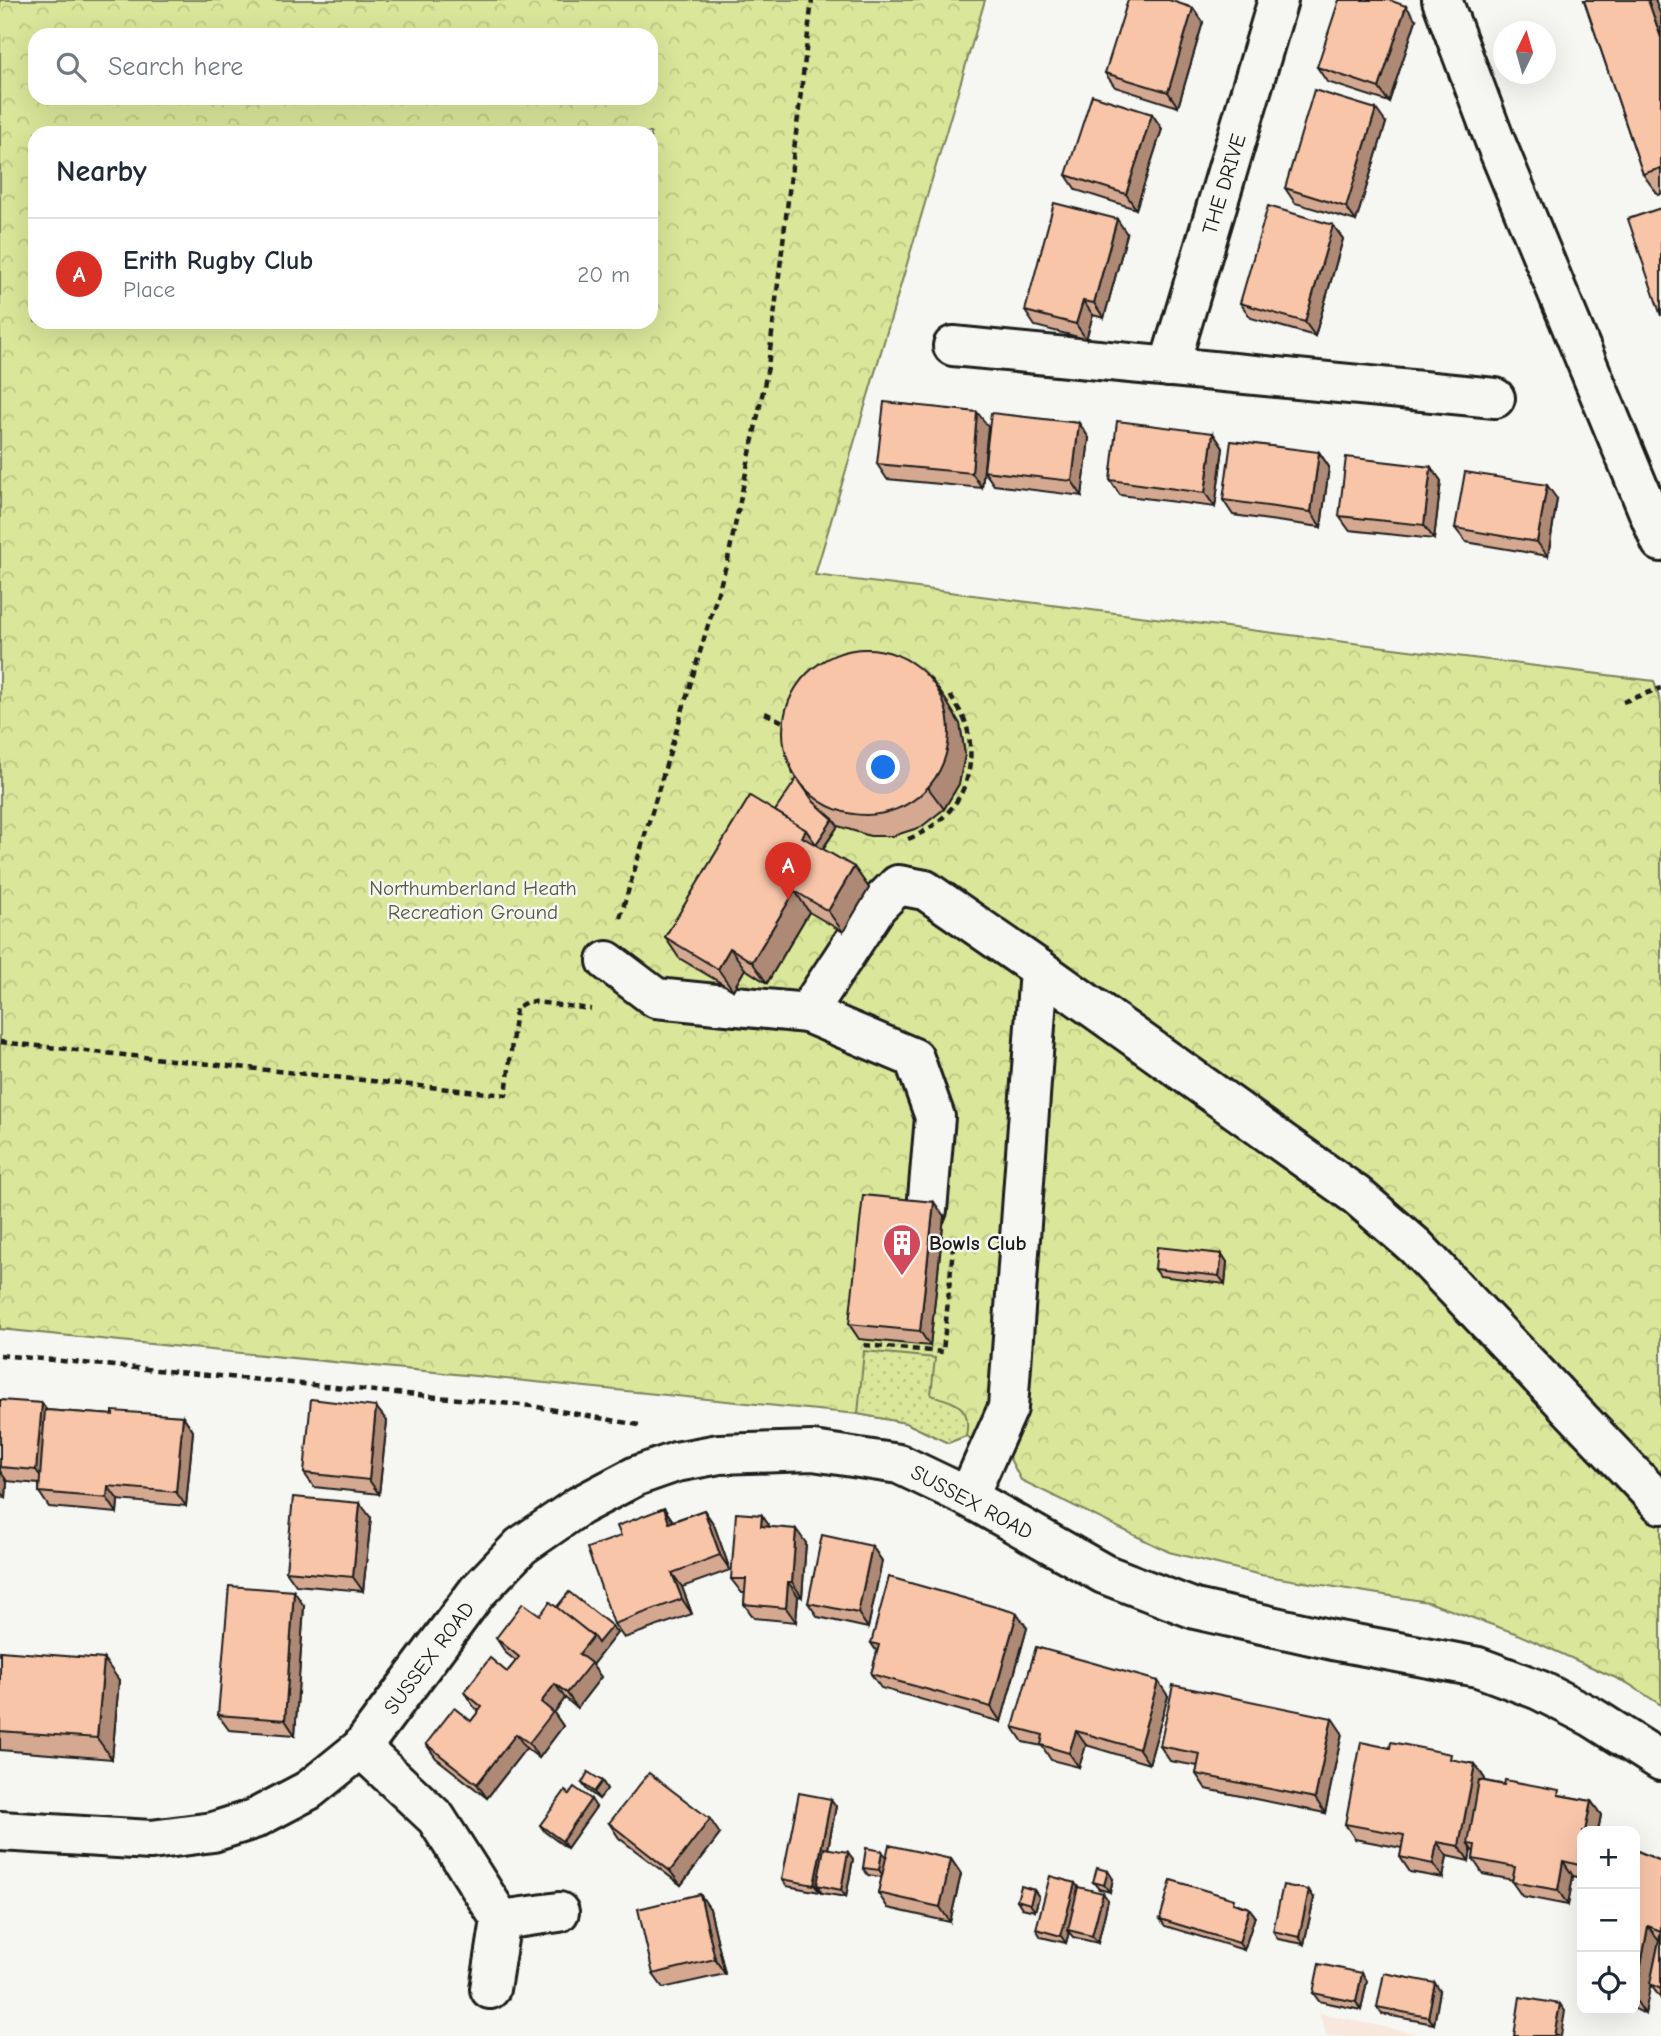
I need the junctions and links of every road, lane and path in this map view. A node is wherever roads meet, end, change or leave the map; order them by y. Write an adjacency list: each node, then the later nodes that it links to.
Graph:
1 (812, 0): 16 (path)
2 (1278, 0): 5 (street, THE DRIVE)
3 (1442, 0): 7 (street)
4 (953, 346): 5 (street)
5 (1169, 367): 6 (street)
6 (1495, 398)
7 (1661, 542)
8 (1661, 688): 10 (path)
9 (950, 695): 15 (path)
10 (1623, 702)
11 (765, 713): 12 (path)
12 (794, 727)
13 (792, 764): 14 (path)
14 (796, 784)
15 (898, 885): 17 (street); 18 (street)
16 (607, 961): 18 (street); 19 (path)
17 (1039, 969): 24 (street); 25 (street)
18 (807, 1013): 20 (street)
19 (0, 1042)
20 (927, 1210): 21 (path)
21 (864, 1345)
22 (0, 1355): 23 (path)
23 (640, 1425)
24 (968, 1497): 26 (street, SUSSEX ROAD); 27 (street, SUSSEX ROAD)
25 (1661, 1504)
26 (361, 1748): 28 (street, SUSSEX ROAD); 30 (street)
27 (1661, 1761)
28 (0, 1831)
29 (559, 1912): 30 (street)
30 (501, 1920): 31 (street)
31 (490, 1989)

